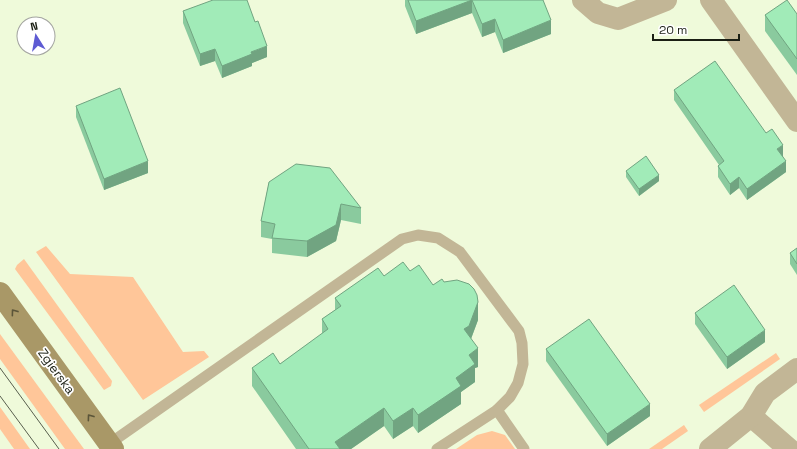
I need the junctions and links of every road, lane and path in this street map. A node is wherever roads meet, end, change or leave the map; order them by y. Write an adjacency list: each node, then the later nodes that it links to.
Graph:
1 (583, 0): 2 (street)
2 (666, 0)
3 (711, 0): 4 (street)
4 (797, 121)
5 (0, 293): 9 (main road, Zgierska, one-way to 5)
6 (797, 369): 8 (street)
7 (496, 410): 9 (lane); 10 (lane); 11 (lane)
8 (751, 416): 12 (street); 13 (street)
9 (111, 446)
10 (437, 449)
11 (524, 449)
12 (710, 449)
13 (789, 449)

